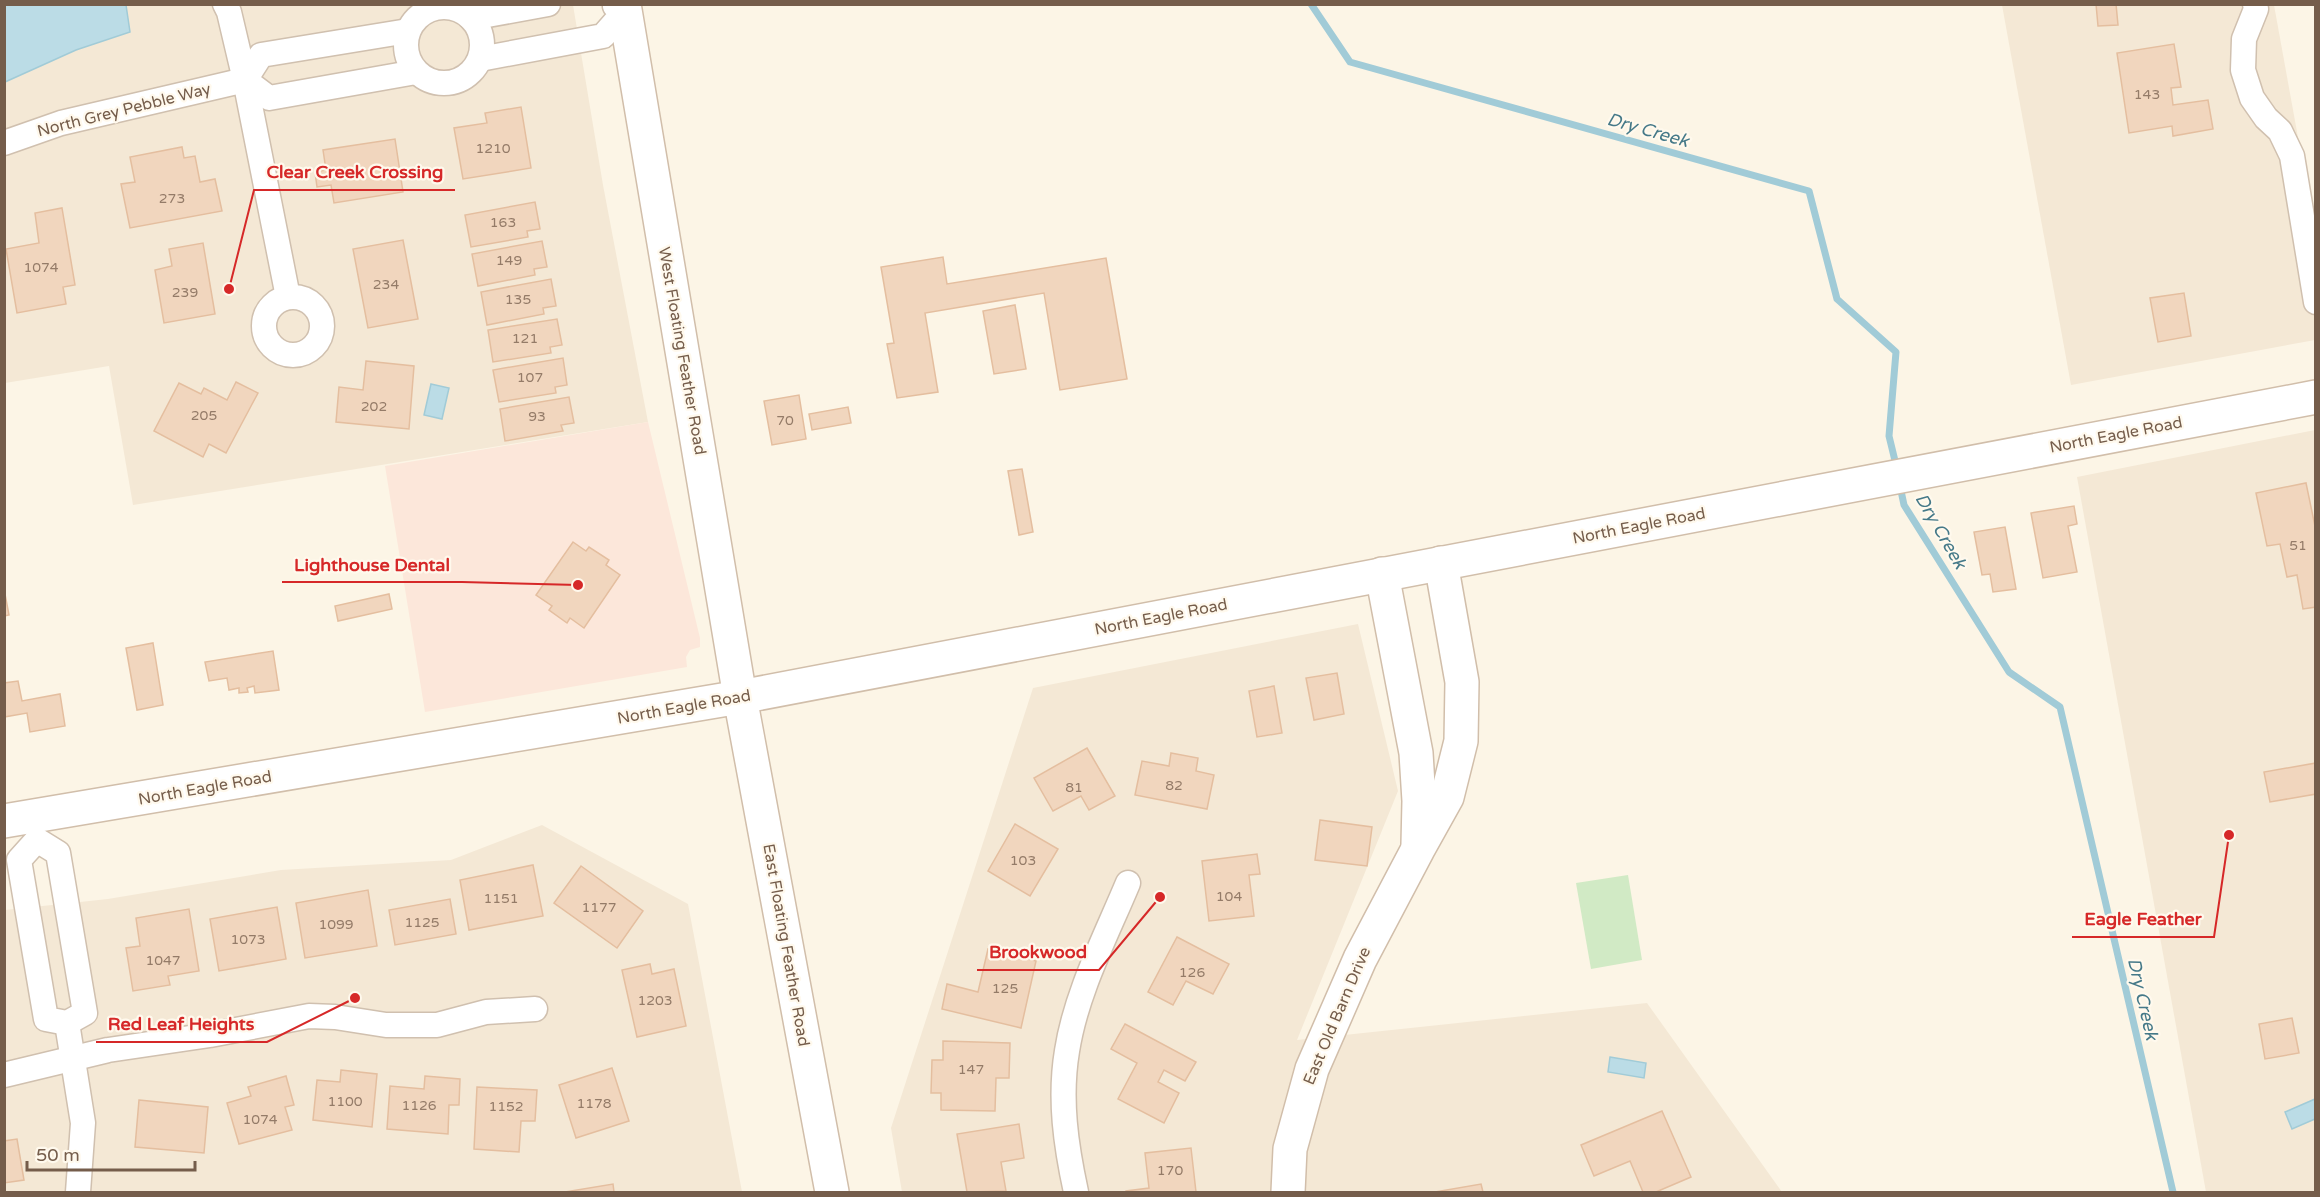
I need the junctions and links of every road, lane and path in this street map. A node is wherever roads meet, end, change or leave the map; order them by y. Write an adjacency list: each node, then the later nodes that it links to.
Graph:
1 (225, 4): 9 (street)
2 (548, 4): 5 (street)
3 (2255, 4): 12 (street)
4 (621, 6): 7 (street); 16 (main road, West Floating Feather Road)
5 (471, 18): 6 (street); 7 (street)
6 (408, 31): 8 (street); 9 (street)
7 (480, 59): 8 (street)
8 (416, 72): 9 (street)
9 (245, 80): 10 (street, North Grey Pebble Way); 11 (street)
10 (4, 143)
11 (288, 297)
12 (2316, 302)
13 (2316, 397): 14 (main road, North Eagle Road)
14 (1441, 563): 15 (main road, North Eagle Road); 18 (main road, East Old Barn Drive)
15 (1383, 574): 16 (main road, North Eagle Road); 18 (main road, East Old Barn Drive)
16 (740, 698): 17 (main road, North Eagle Road); 25 (main road, East Floating Feather Road)
17 (25, 826): 21 (street); 21 (street)
18 (1418, 849): 27 (main road, East Old Barn Drive)
19 (1128, 883): 26 (street)
20 (535, 1008): 22 (street)
21 (67, 1023): 22 (street)
22 (73, 1058): 23 (street); 24 (street)
23 (4, 1075)
24 (78, 1192)
25 (832, 1192)
26 (1076, 1192)
27 (1288, 1192)

